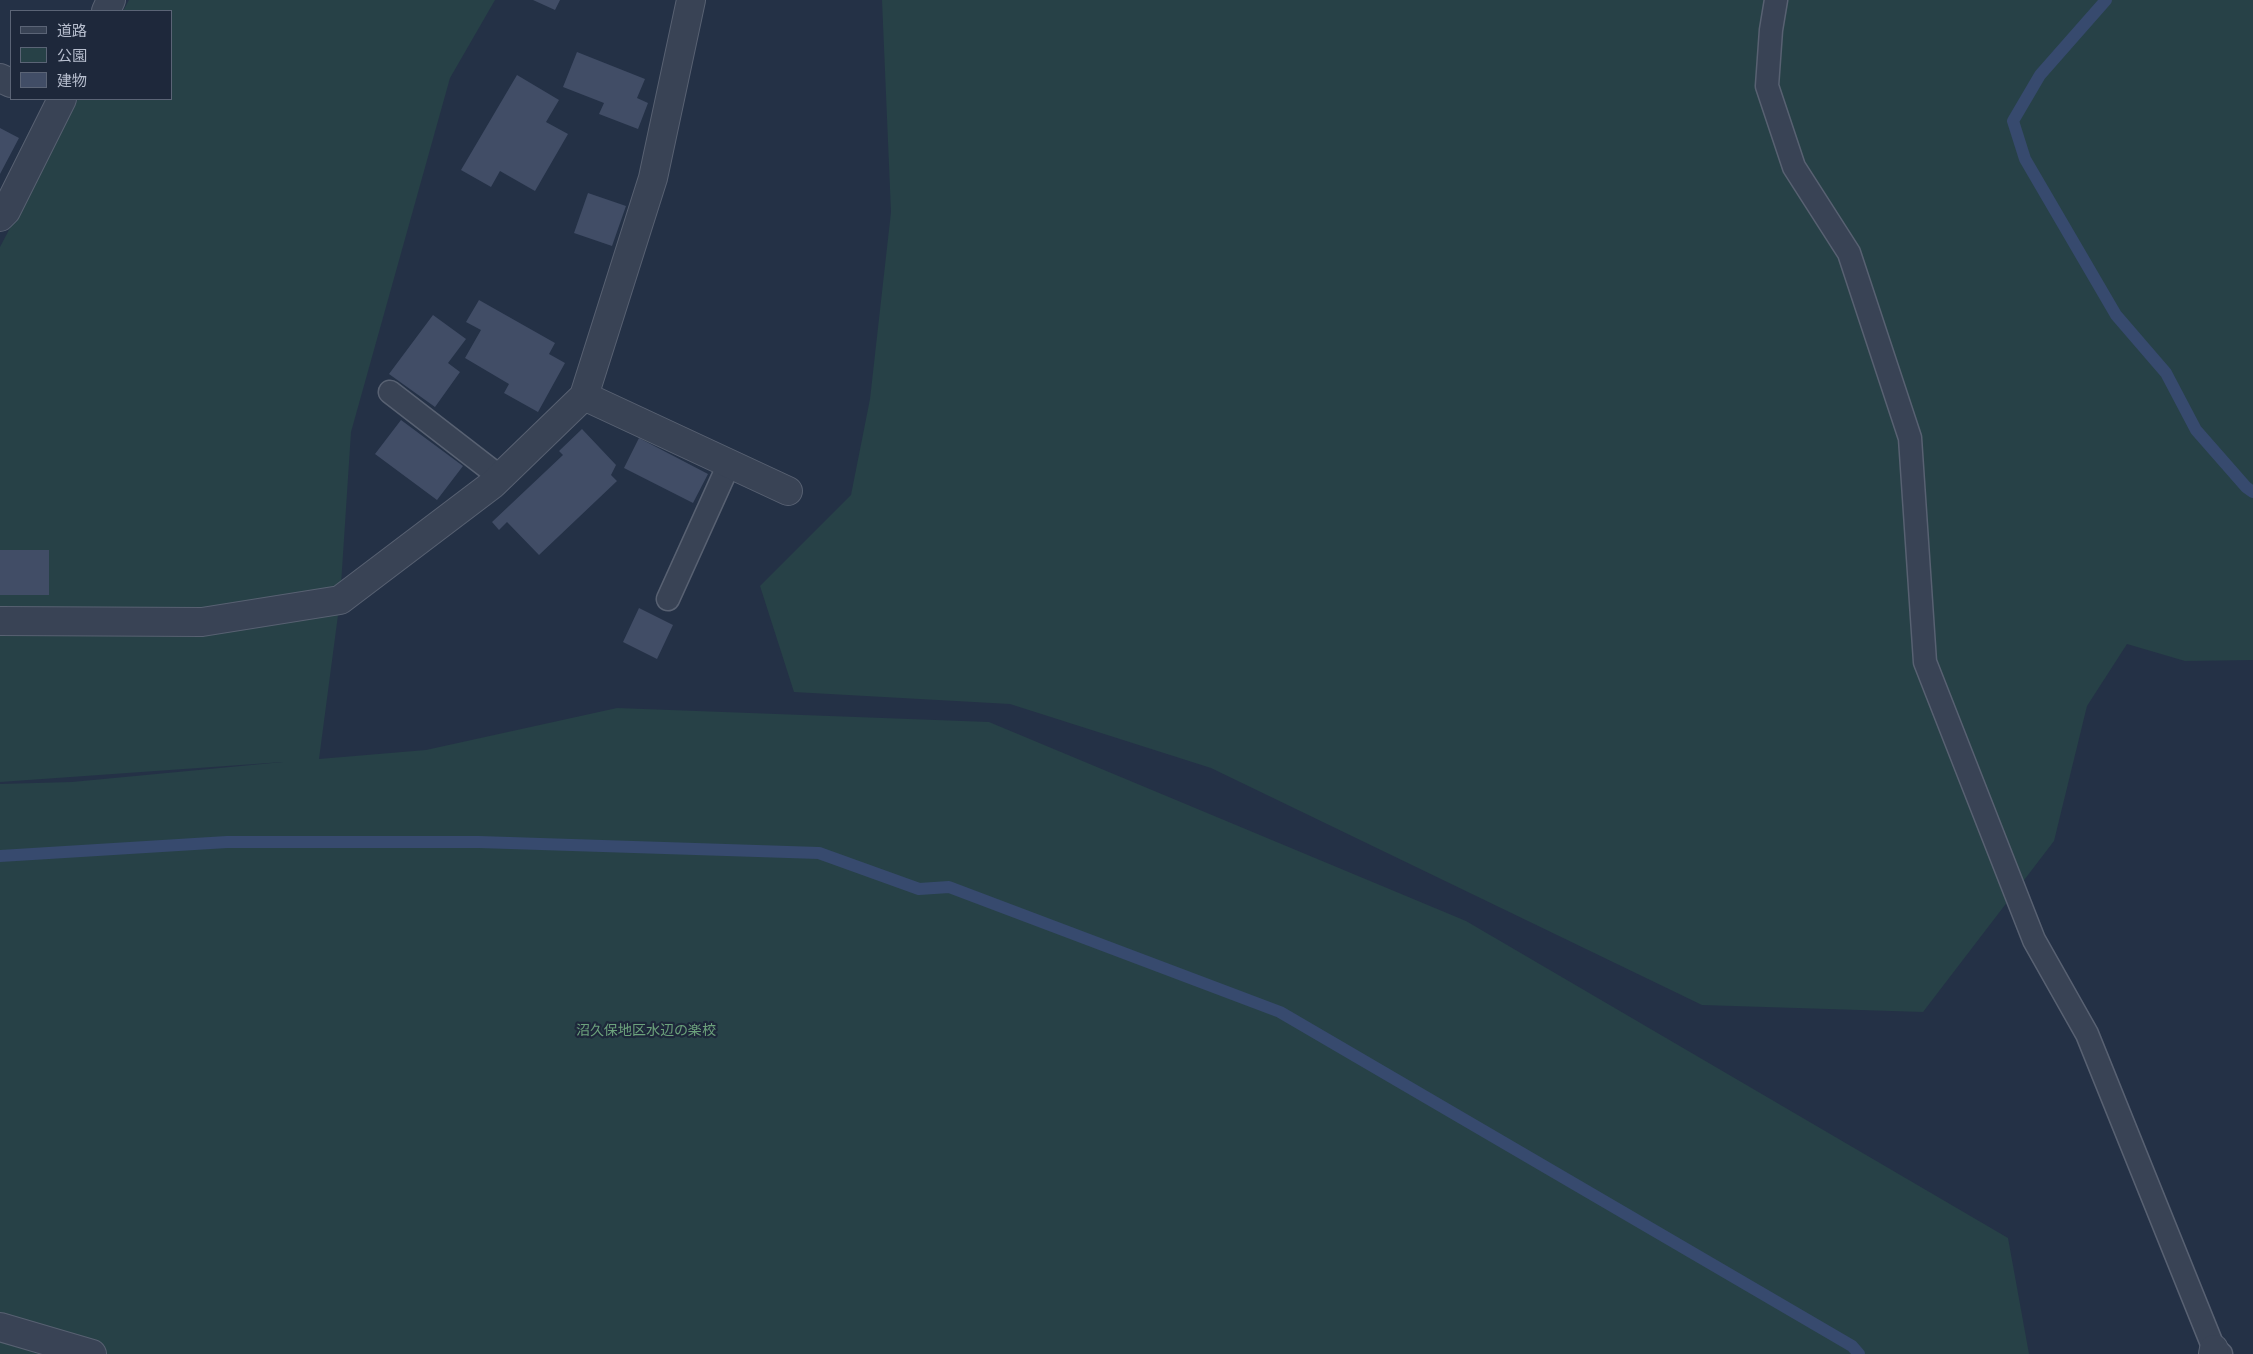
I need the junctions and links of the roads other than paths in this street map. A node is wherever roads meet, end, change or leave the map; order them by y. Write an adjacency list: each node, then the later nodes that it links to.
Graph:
1 (692, 0): 6 (street)
2 (1776, 0): 13 (lane)
3 (56, 101): 4 (street)
4 (0, 217)
5 (390, 392): 8 (lane)
6 (584, 396): 7 (street); 8 (street)
7 (729, 464): 9 (street); 10 (lane)
8 (500, 477): 11 (street)
9 (788, 491)
10 (668, 599)
11 (0, 621)
12 (0, 1327): 14 (street)
13 (2216, 1352)
14 (92, 1354)

